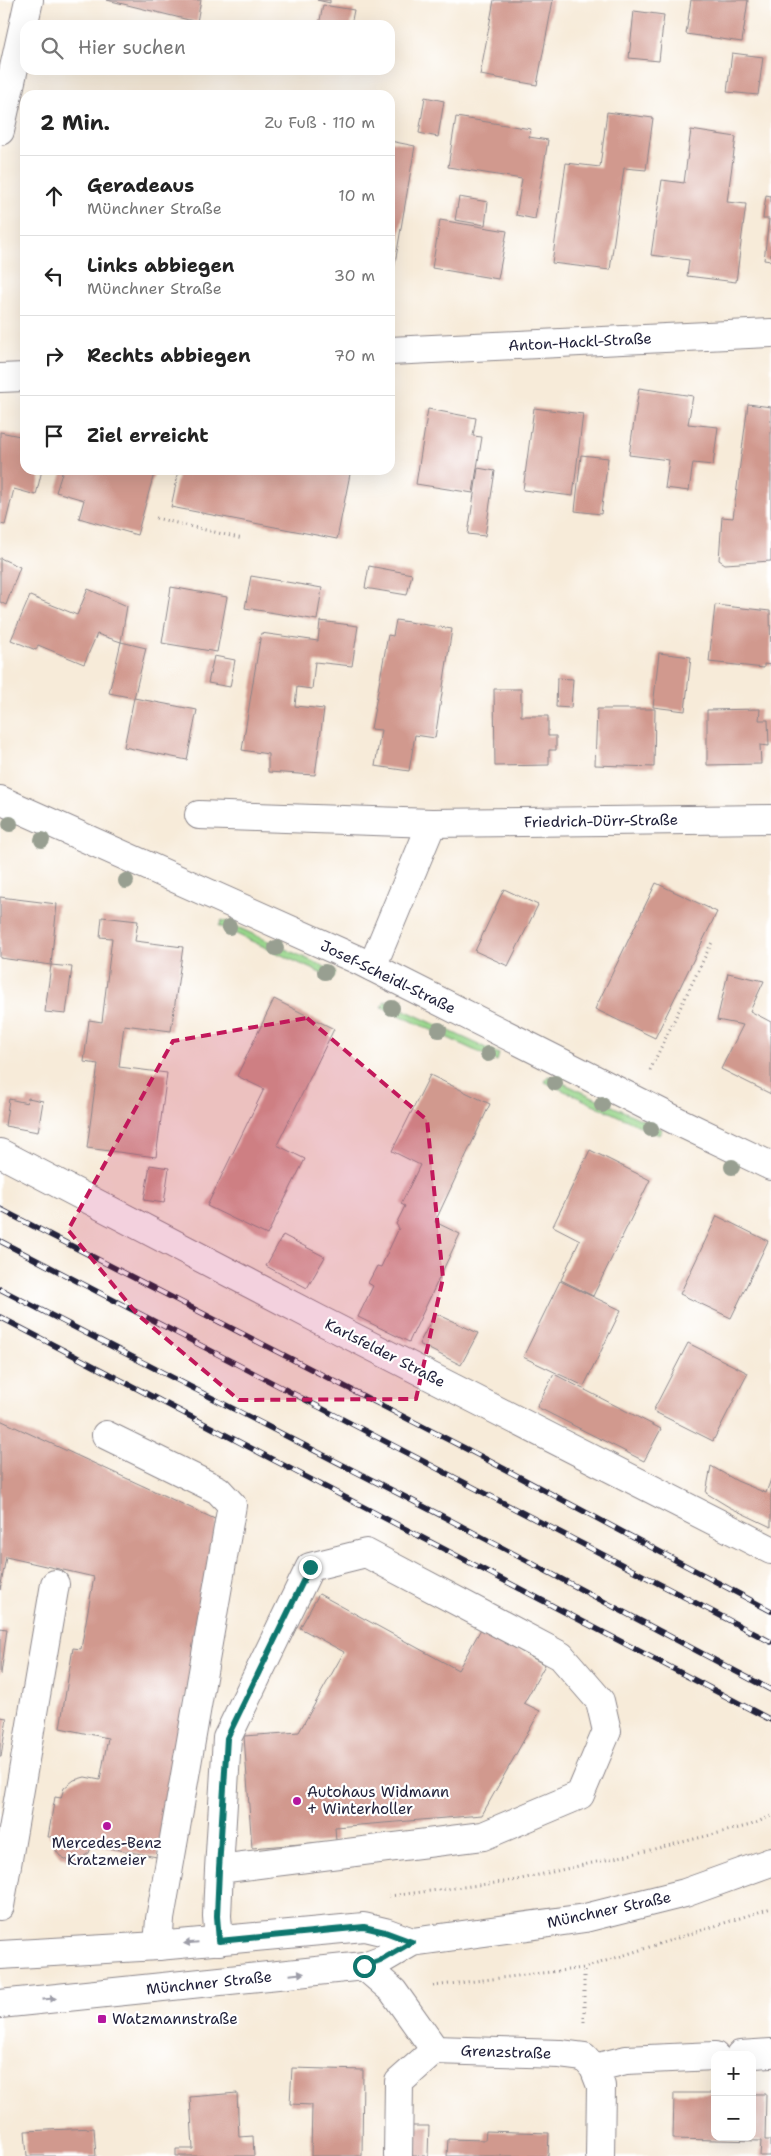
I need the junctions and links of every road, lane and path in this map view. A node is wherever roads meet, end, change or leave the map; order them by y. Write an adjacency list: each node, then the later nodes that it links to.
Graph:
1 (29, 0): 2 (street)
2 (25, 20)
3 (20, 41): 4 (street)
4 (0, 131)
5 (771, 332): 6 (street, Anton-Hackl-Straße)
6 (395, 351)
7 (20, 377): 8 (street)
8 (0, 378)
9 (156, 518): 10 (path)
10 (243, 539)
11 (0, 800): 16 (street, Josef-Scheidl-Straße)
12 (199, 815): 14 (street, Friedrich-Dürr-Straße)
13 (771, 819): 14 (street, Friedrich-Dürr-Straße)
14 (432, 823): 16 (street)
15 (713, 940): 17 (path)
16 (372, 967): 17 (street, Josef-Scheidl-Straße)
17 (635, 1099): 19 (street, Josef-Scheidl-Straße)
18 (0, 1153): 21 (street, Karlsfelder Straße)
19 (771, 1166)
20 (106, 1435): 31 (street)
21 (771, 1550)
22 (55, 1584): 27 (street)
23 (771, 1816): 24 (path)
24 (650, 1850)
25 (771, 1862): 30 (street, Münchner Straße)
26 (219, 1869): 26 (street); 29 (street)
27 (0, 1906)
28 (771, 1908): 39 (path)
29 (219, 1941): 30 (street, Münchner Straße); 31 (street, Münchner Straße, one-way to 31)
30 (412, 1942): 33 (street, Münchner Straße)
31 (158, 1946): 32 (street, Münchner Straße)
32 (0, 1955)
33 (364, 1966): 34 (street, Münchner Straße, one-way to 33); 35 (street)
34 (0, 2004)
35 (435, 2050): 39 (street, Grenzstraße); 40 (street)
36 (771, 2053): 37 (street)
37 (756, 2054)
38 (711, 2056): 39 (street)
39 (589, 2063): 41 (street)
40 (398, 2156)
41 (600, 2156)

